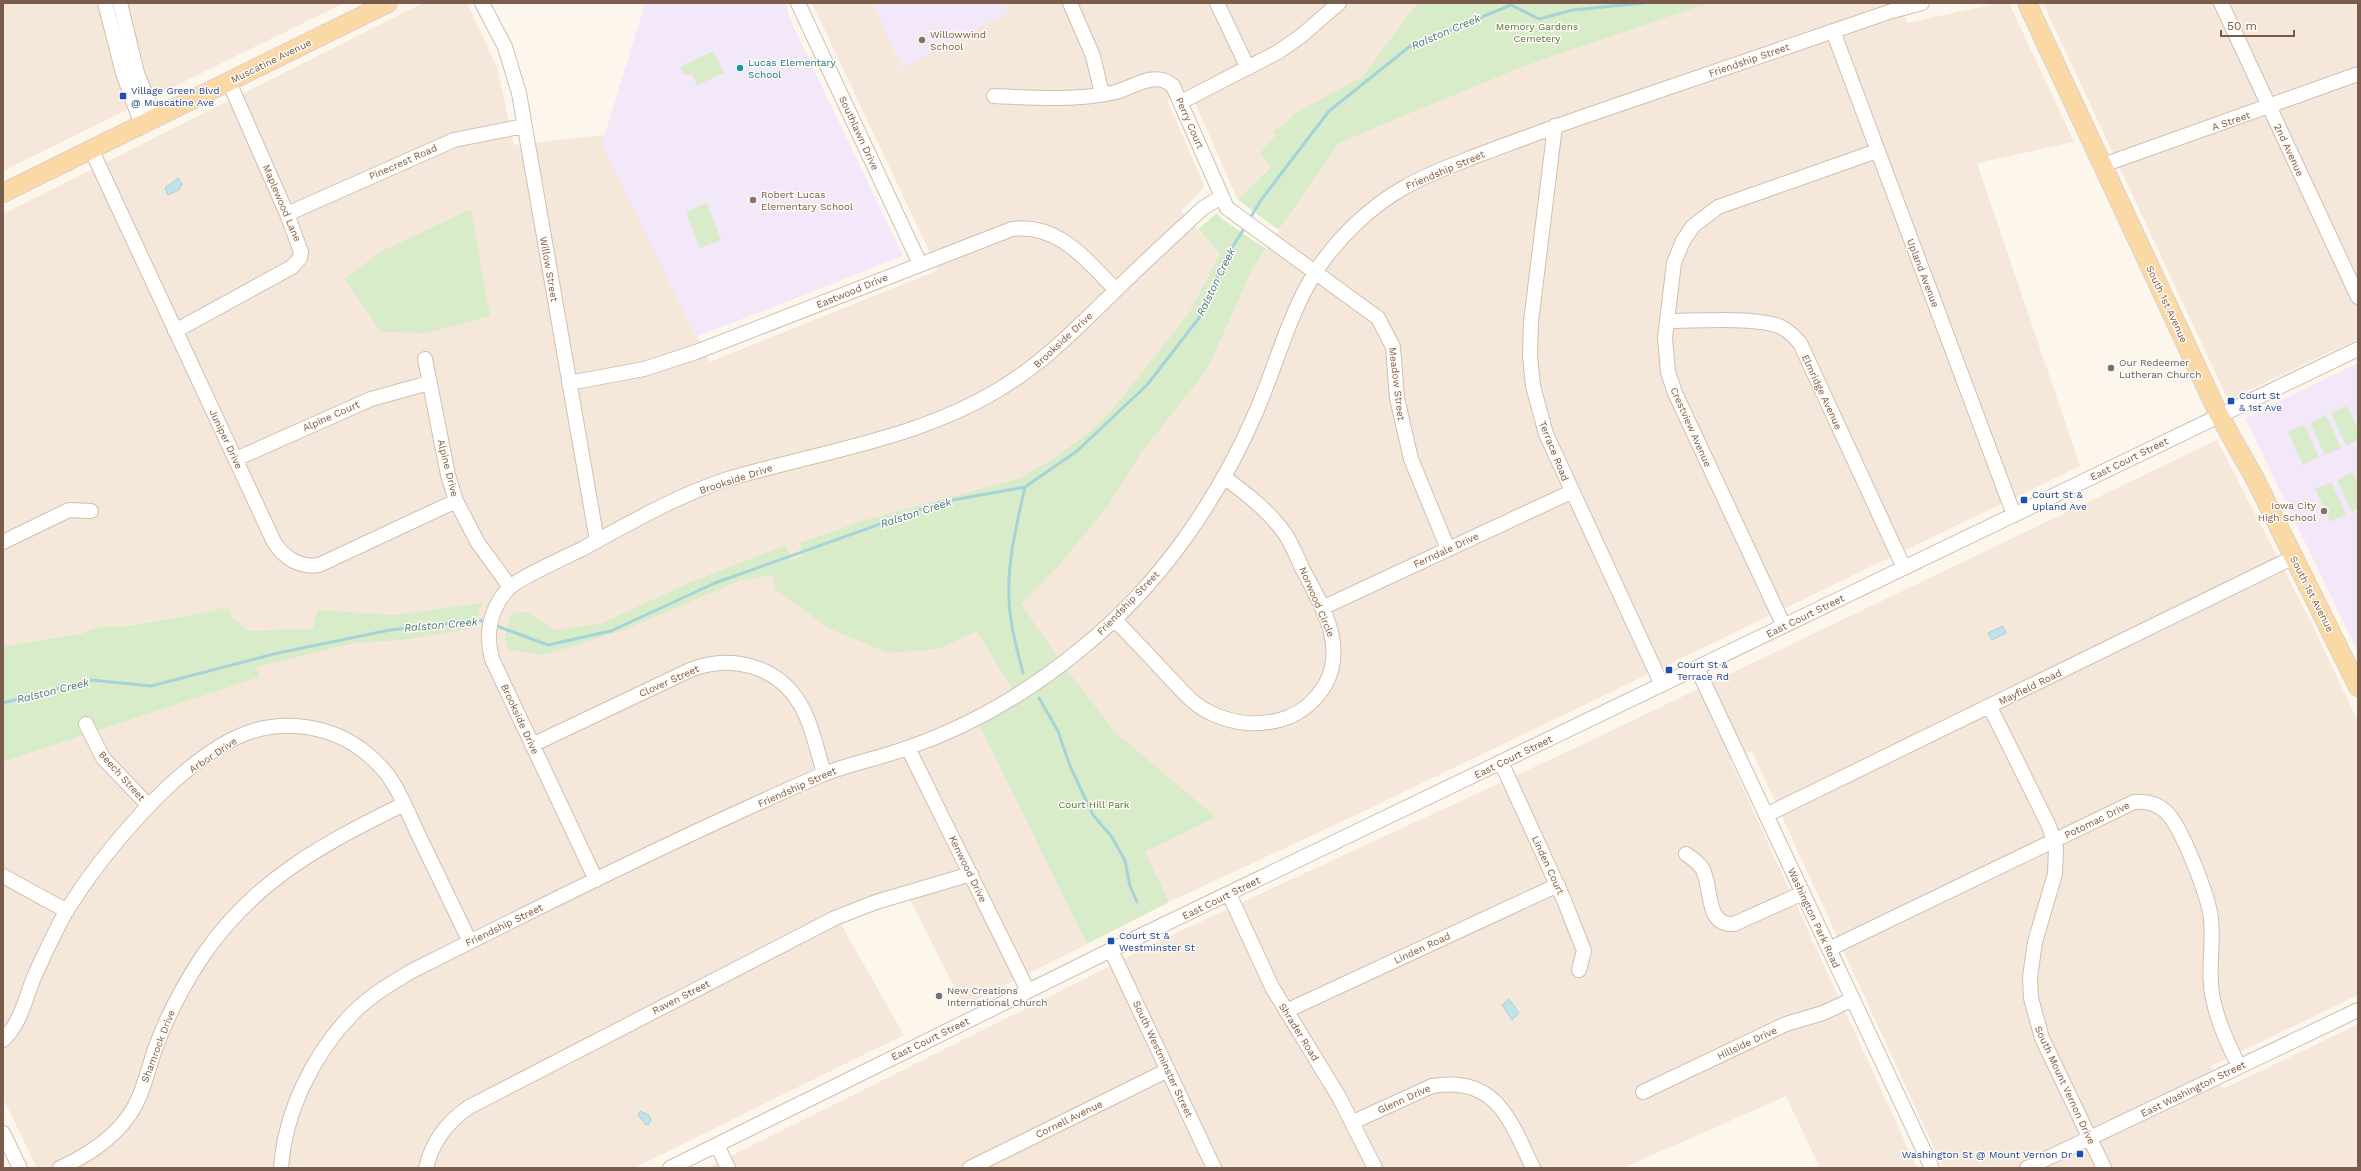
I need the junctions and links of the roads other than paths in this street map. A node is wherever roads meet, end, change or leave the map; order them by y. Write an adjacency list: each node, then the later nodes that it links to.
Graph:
1 (105, 3): 20 (street)
2 (120, 3): 20 (street)
3 (388, 3): 15 (main road, Muscatine Avenue)
4 (482, 3): 21 (street, Willow Street)
5 (798, 3): 29 (street, Southlawn Drive)
6 (1070, 3): 16 (street)
7 (1217, 3): 13 (street)
8 (1339, 3): 13 (street)
9 (1922, 3): 12 (street, Friendship Street)
10 (2027, 3): 25 (main road, South 1st Avenue)
11 (2221, 3): 19 (street, 2nd Avenue)
12 (1833, 31): 22 (street, Friendship Street); 24 (street, Upland Avenue)
13 (1248, 68): 18 (street)
14 (2358, 74): 19 (street, A Street)
15 (229, 82): 20 (main road, Muscatine Avenue); 28 (street, Maplewood Lane)
16 (1102, 94): 17 (street, Perry Court); 18 (street, Perry Court)
17 (994, 96)
18 (1181, 102): 27 (street, Perry Court)
19 (2269, 108): 25 (street, A Street); 32 (street, 2nd Avenue)
20 (148, 121): 23 (main road, Muscatine Avenue)
21 (524, 126): 28 (street, Pinecrest Road); 38 (street, Willow Street)
22 (1555, 126): 30 (street, Friendship Street); 42 (street, Terrace Road)
23 (91, 149): 26 (main road, Muscatine Avenue); 34 (street, Juniper Drive)
24 (1877, 151): 33 (street, Crestview Avenue); 45 (street, Upland Avenue)
25 (2103, 166): 39 (main road, South 1st Avenue)
26 (3, 193)
27 (1221, 197): 30 (street, Meadow Street); 31 (street, Brookside Drive)
28 (287, 214): 34 (street, Maplewood Lane)
29 (920, 264): 31 (street, Eastwood Drive); 38 (street, Eastwood Drive)
30 (1316, 272): 41 (street, Friendship Street); 48 (street, Meadow Street)
31 (1116, 290): 46 (street, Brookside Drive)
32 (2358, 297)
33 (1667, 321): 50 (street, Elmridge Avenue); 54 (street, Crestview Avenue)
34 (175, 331): 40 (street, Juniper Drive)
35 (2358, 349): 39 (street, East Court Street)
36 (425, 359): 37 (street, Alpine Drive)
37 (430, 383): 40 (street, Alpine Court); 43 (street, Alpine Drive)
38 (569, 383): 46 (street, Willow Street)
39 (2219, 415): 45 (street, East Court Street); 49 (main road, South 1st Avenue)
40 (236, 459): 43 (street, Juniper Drive)
41 (1224, 477): 52 (street, Norwood Circle); 53 (street, Friendship Street)
42 (1571, 492): 48 (street, Ferndale Drive); 56 (street, Terrace Road)
43 (456, 501): 51 (street, Alpine Drive)
44 (91, 511): 47 (street)
45 (2014, 515): 50 (street, East Court Street)
46 (597, 541): 51 (street, Brookside Drive)
47 (3, 542)
48 (1448, 549): 52 (street, Ferndale Drive)
49 (2294, 557): 57 (main road, South 1st Avenue); 58 (street, Mayfield Road)
50 (1904, 568): 54 (street, East Court Street)
51 (510, 587): 60 (street, Brookside Drive)
52 (1322, 608): 53 (street, Norwood Circle)
53 (1115, 620): 61 (street, Friendship Street)
54 (1784, 626): 55 (street, East Court Street)
55 (1697, 668): 56 (street, East Court Street); 66 (street, Washington Park Road)
56 (1662, 685): 62 (street, East Court Street)
57 (2358, 687)
58 (1990, 706): 66 (street, Mayfield Road); 67 (street, South Mount Vernon Drive)
59 (86, 724): 65 (street, Beech Street)
60 (532, 745): 63 (street, Clover Street); 71 (street, Brookside Drive)
61 (908, 748): 63 (street, Friendship Street); 69 (street, Kenwood Drive)
62 (1501, 762): 72 (street, Linden Court); 74 (street, East Court Street)
63 (824, 773): 71 (street, Friendship Street)
64 (404, 804): 65 (street, Arbor Drive); 76 (street, Arbor Drive); 93 (street, Shamrock Drive)
65 (149, 806): 75 (street, Arbor Drive)
66 (1766, 815): 73 (street, Washington Park Road)
67 (2054, 840): 77 (street, Potomac Drive); 85 (street, Potomac Drive); 90 (street, South Mount Vernon Drive)
68 (1686, 854): 73 (street)
69 (971, 874): 80 (street, Kenwood Drive); 95 (street, Raven Street)
70 (3, 876): 75 (street)
71 (596, 880): 76 (street, Friendship Street)
72 (1558, 885): 79 (street, Linden Court); 83 (street, Linden Road)
73 (1803, 893): 77 (street, Washington Park Road)
74 (1229, 894): 78 (street, East Court Street); 83 (street, Shrader Road)
75 (67, 911): 84 (street, Arbor Drive)
76 (470, 942): 94 (street, Friendship Street)
77 (1829, 949): 81 (street, Washington Park Road)
78 (1111, 950): 80 (street, East Court Street); 86 (street, South Westminster Street)
79 (1579, 970)
80 (1028, 991): 91 (street, East Court Street)
81 (1853, 999): 87 (street, Hillside Drive); 102 (street, Washington Park Road)
82 (2358, 1010): 85 (street, East Washington Street)
83 (1286, 1011): 88 (street, Shrader Road)
84 (3, 1040)
85 (2239, 1066): 90 (street, East Washington Street)
86 (1168, 1070): 98 (street, Cornell Avenue); 99 (street, South Westminster Street)
87 (1643, 1092)
88 (1353, 1122): 100 (street, Shrader Road); 101 (street, Glenn Drive)
89 (3, 1133): 92 (street)
90 (2090, 1138): 103 (street, East Washington Street); 104 (street, South Mount Vernon Drive)
91 (717, 1145): 96 (street, East Court Street); 97 (street)
92 (20, 1168)
93 (60, 1168)
94 (281, 1168)
95 (426, 1168)
96 (670, 1168)
97 (728, 1168)
98 (970, 1168)
99 (1214, 1168)
100 (1375, 1168)
101 (1533, 1168)
102 (1932, 1168)
103 (2027, 1168)
104 (2104, 1168)

